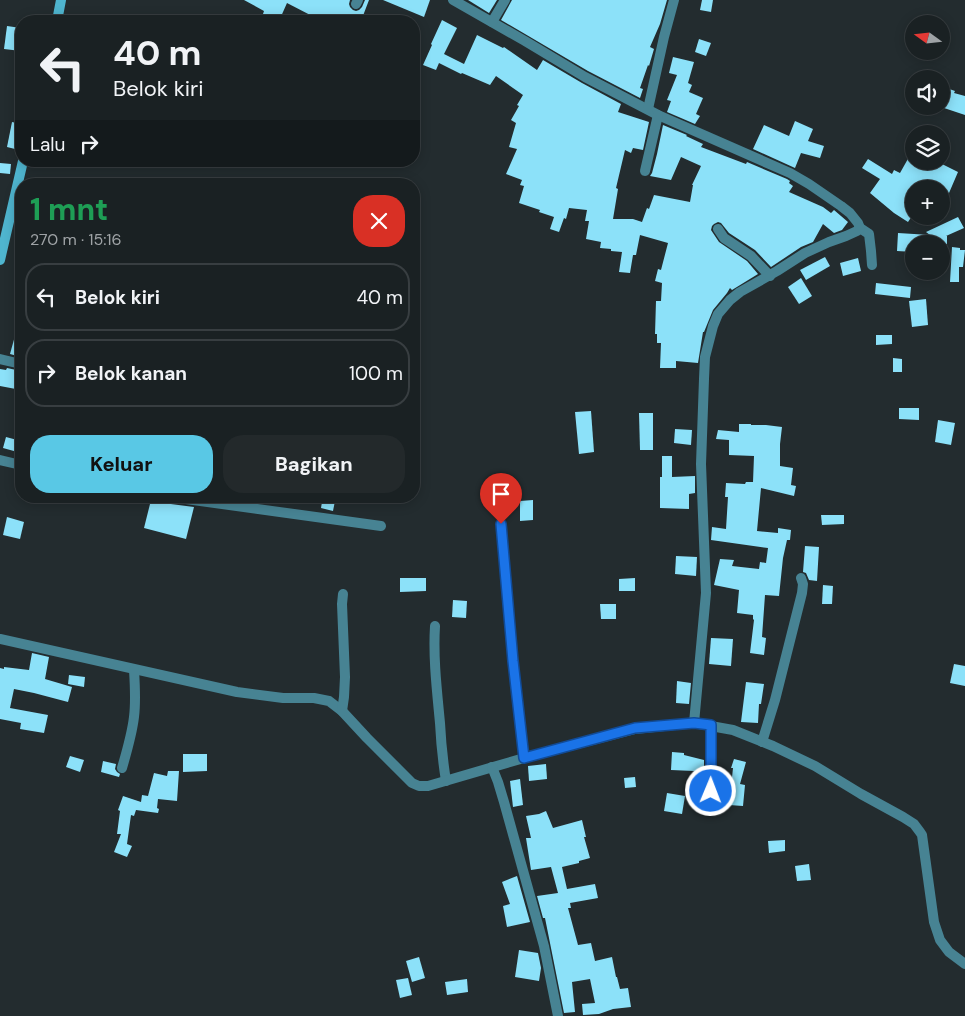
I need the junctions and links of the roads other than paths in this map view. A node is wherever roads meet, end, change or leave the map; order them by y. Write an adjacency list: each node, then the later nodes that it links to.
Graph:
1 (61, 0): 5 (street)
2 (453, 0): 6 (street)
3 (504, 0): 6 (street)
4 (674, 0): 7 (street)
5 (58, 15)
6 (492, 22): 7 (street)
7 (648, 109): 8 (street)
8 (658, 115): 9 (street); 11 (street)
9 (645, 170)
10 (15, 198): 13 (street)
11 (860, 228): 14 (street); 15 (street)
12 (718, 229): 15 (street)
13 (0, 260)
14 (872, 265)
15 (770, 276): 29 (street)
16 (0, 359): 17 (street)
17 (15, 363)
18 (0, 460): 19 (street)
19 (15, 464)
20 (215, 503): 22 (street)
21 (501, 524): 32 (street)
22 (381, 526)
23 (800, 578): 31 (street)
24 (343, 594): 28 (street)
25 (435, 626): 35 (street)
26 (0, 639): 27 (street)
27 (134, 670): 28 (street); 34 (street)
28 (342, 711): 35 (street)
29 (694, 723): 30 (street); 32 (street)
30 (711, 725): 31 (street); 36 (street)
31 (762, 742): 37 (street)
32 (524, 758): 33 (street)
33 (492, 767): 35 (street); 38 (street)
34 (122, 768)
35 (446, 781)
36 (711, 791)
37 (965, 964)
38 (558, 1016)

